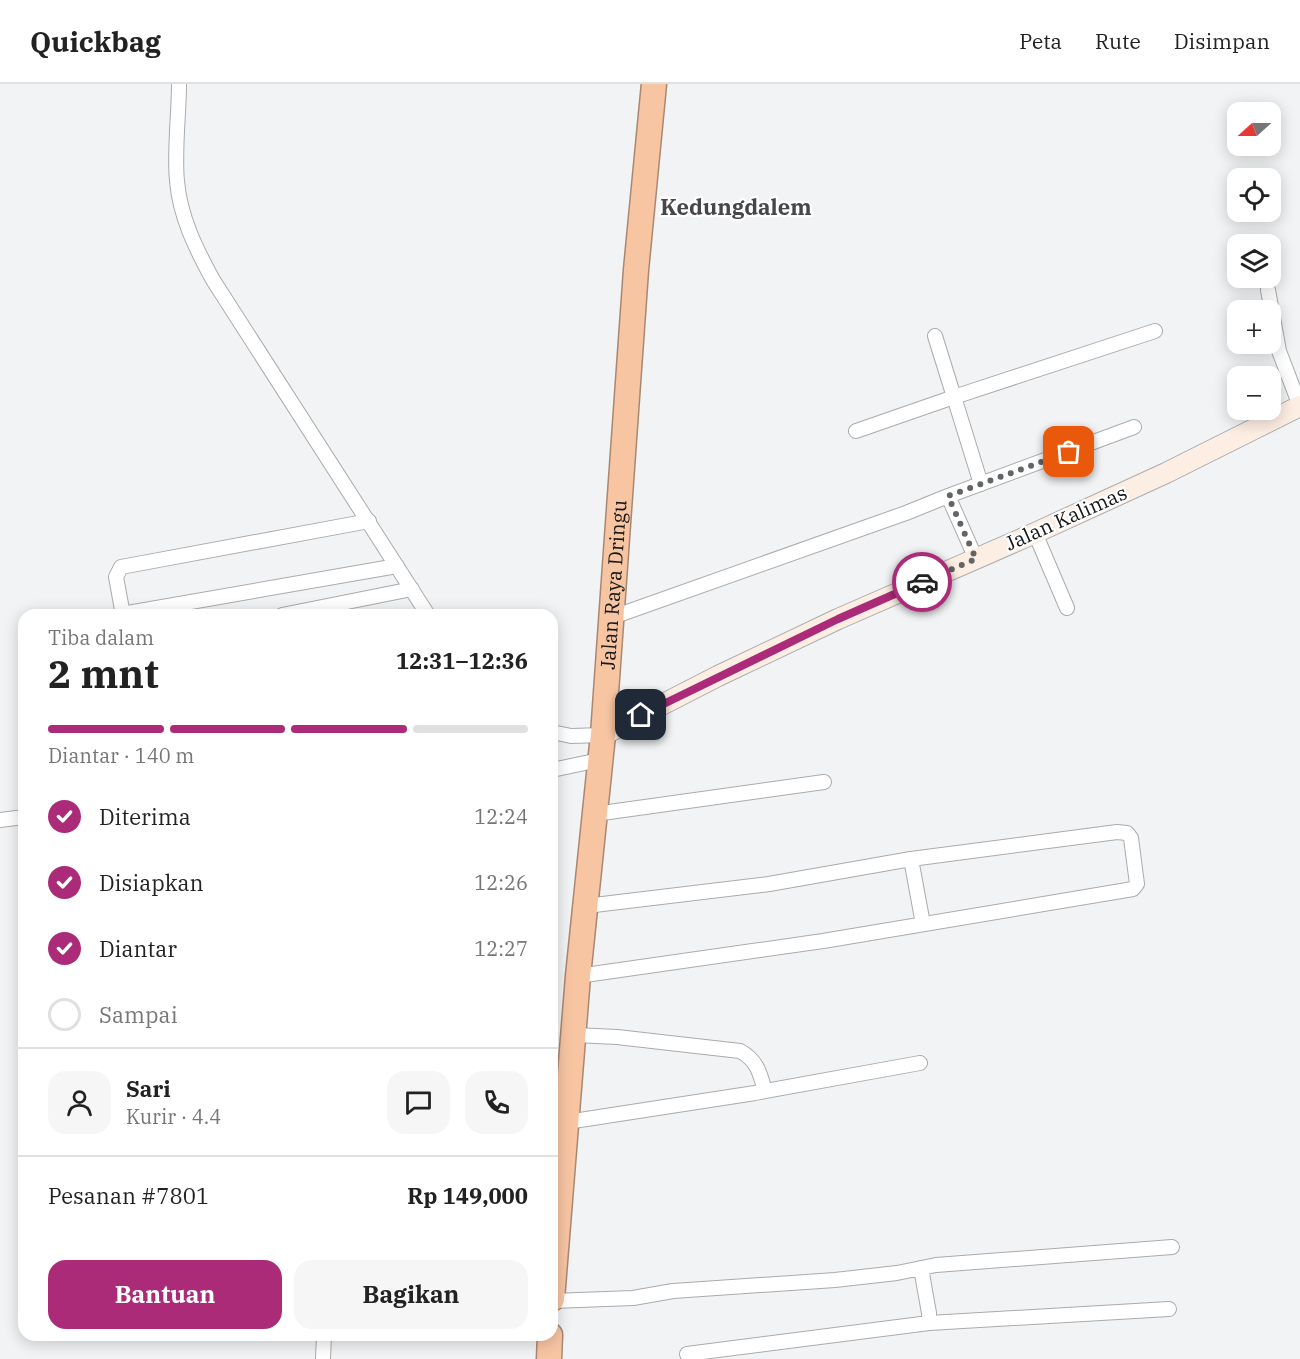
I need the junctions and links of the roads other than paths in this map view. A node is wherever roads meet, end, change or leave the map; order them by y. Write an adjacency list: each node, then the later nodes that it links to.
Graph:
1 (179, 84): 12 (street)
2 (653, 96): 22 (highway, Jalan Raya Dringu)
3 (1268, 290): 7 (street)
4 (1155, 331): 6 (street)
5 (935, 336): 6 (street)
6 (954, 398): 9 (street); 10 (street)
7 (1300, 406): 13 (street, Jalan Kalimas)
8 (1134, 428): 10 (street)
9 (856, 431)
10 (981, 484): 11 (street)
11 (948, 496): 14 (street); 22 (street)
12 (369, 521): 15 (street); 18 (street)
13 (1035, 533): 14 (street, Jalan Kalimas); 17 (street)
14 (976, 559): 24 (street, Jalan Kalimas)
15 (397, 566): 16 (street); 19 (street)
16 (412, 590): 20 (street); 21 (street)
17 (1067, 608)
18 (121, 609)
19 (156, 609)
20 (313, 609)
21 (424, 609)
22 (610, 618): 24 (highway, Jalan Raya Dringu)
23 (558, 733): 24 (street)
24 (603, 735): 25 (highway, Jalan Raya Dringu)
25 (599, 760): 26 (street); 28 (highway, Jalan Raya Dringu)
26 (558, 769)
27 (824, 782): 28 (street)
28 (595, 814): 32 (highway, Jalan Raya Dringu)
29 (18, 818): 30 (street)
30 (0, 820)
31 (911, 859): 32 (street); 33 (street); 33 (street)
32 (586, 906): 34 (highway, Jalan Raya Dringu)
33 (923, 924): 34 (street)
34 (579, 976): 35 (highway, Jalan Raya Dringu)
35 (575, 1035): 37 (street); 38 (highway, Jalan Raya Dringu)
36 (920, 1063): 37 (street)
37 (765, 1091): 38 (street)
38 (567, 1122): 39 (highway, Jalan Raya Dringu)
39 (558, 1229)
40 (1172, 1247): 41 (street)
41 (921, 1268): 42 (street); 44 (street)
42 (558, 1300)
43 (1169, 1310): 44 (street)
44 (928, 1323): 47 (street)
45 (324, 1341): 48 (street)
46 (550, 1341): 49 (highway)
47 (687, 1354)
48 (323, 1359)
49 (549, 1359)

